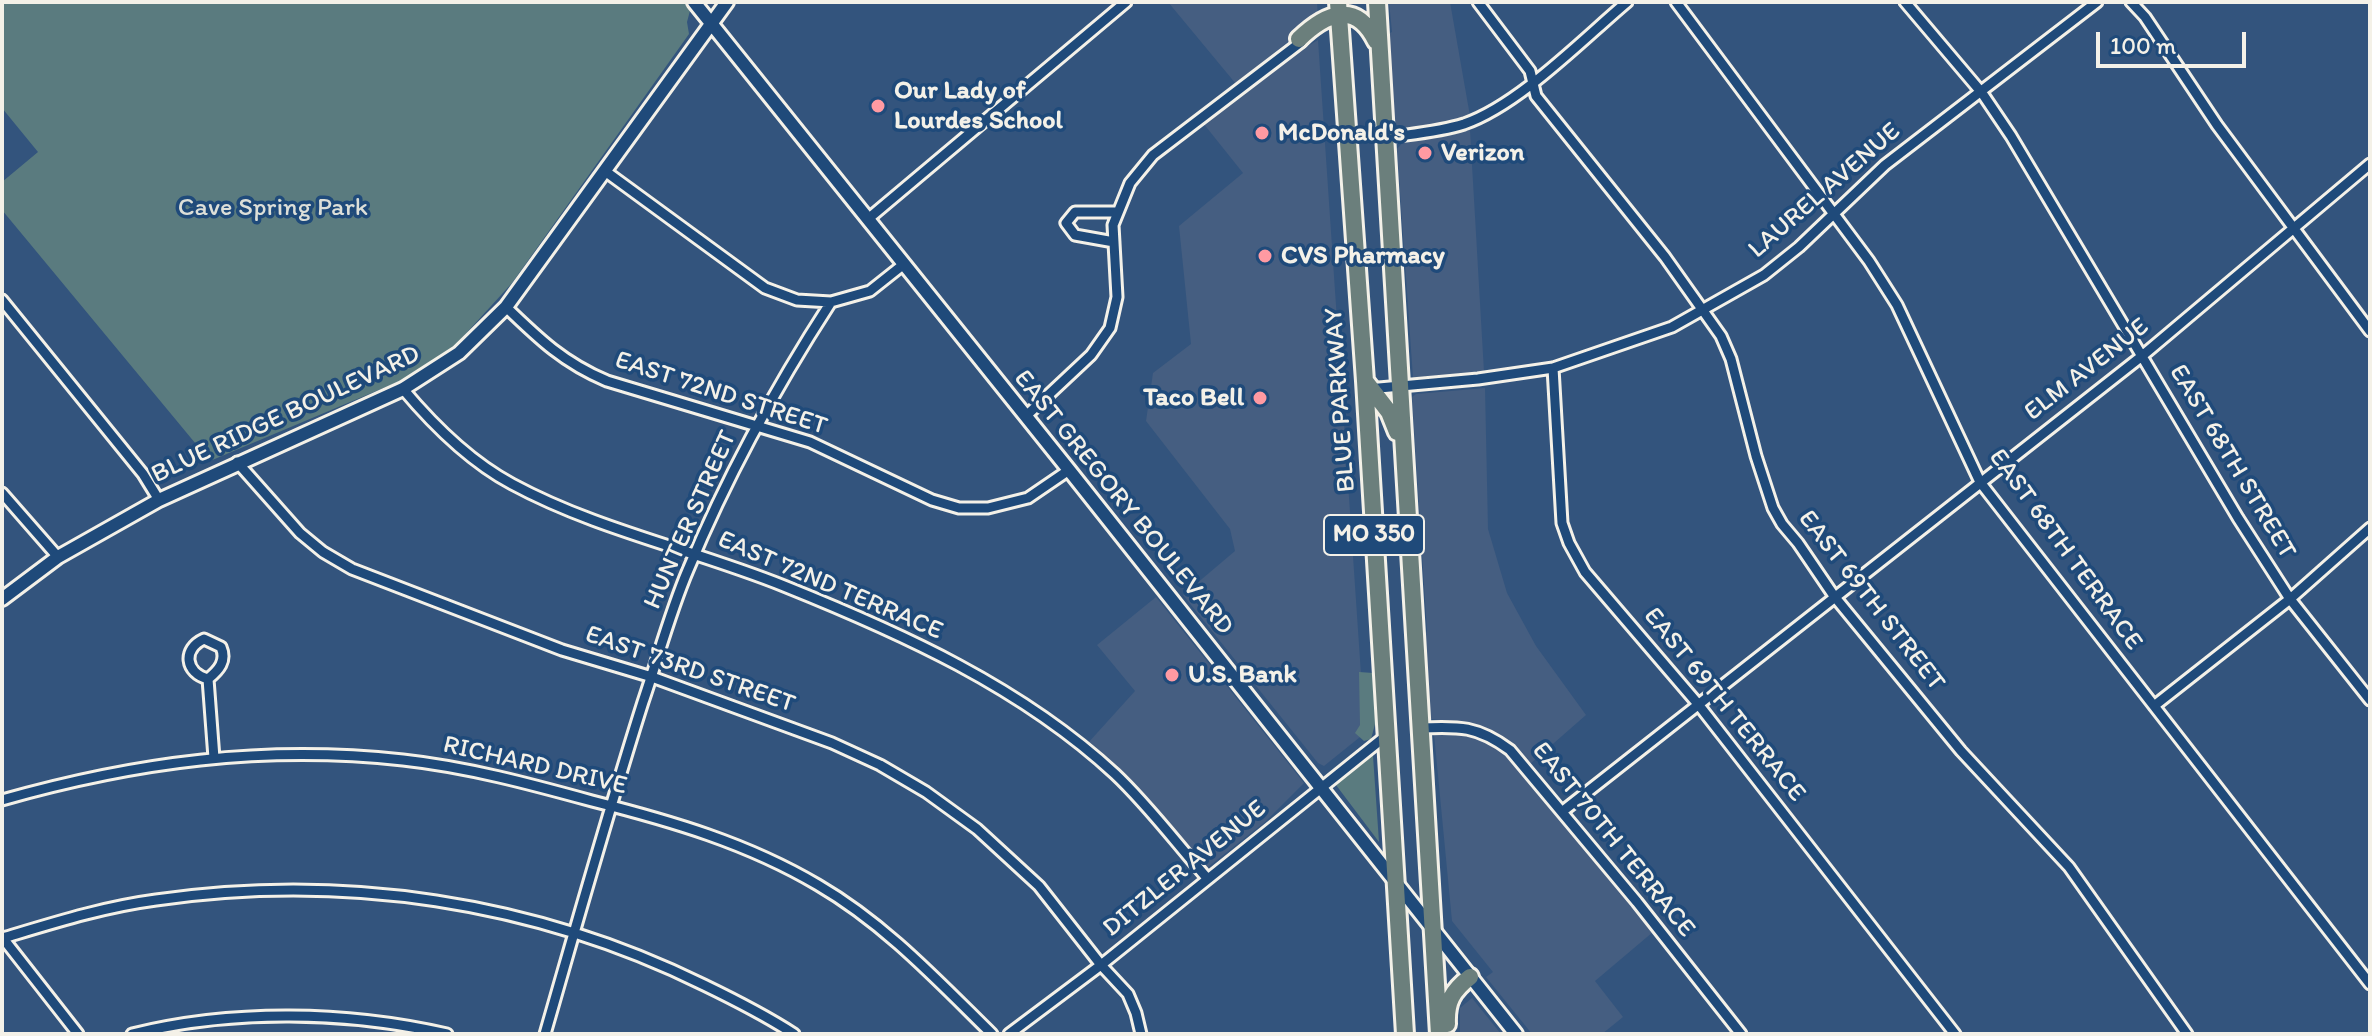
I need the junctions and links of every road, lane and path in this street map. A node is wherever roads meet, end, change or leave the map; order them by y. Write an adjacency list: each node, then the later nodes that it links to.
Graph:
1 (694, 2): 12 (main road, EAST GREGORY BOULEVARD)
2 (727, 2): 12 (main road, BLUE RIDGE BOULEVARD)
3 (1126, 2): 23 (street)
4 (1377, 2): 15 (highway, MO 350)
5 (1478, 2): 16 (street, EAST 69TH STREET)
6 (1627, 2): 16 (street)
7 (1676, 2): 22 (street, EAST 68TH TERRACE)
8 (1905, 2): 17 (street, EAST 68TH STREET)
9 (2097, 2): 17 (street, LAUREL AVENUE)
10 (2131, 2): 24 (street)
11 (1338, 7): 13 (highway, BLUE PARKWAY / MO 350); 14 (highway); 15 (highway)
12 (710, 22): 20 (main road, BLUE RIDGE BOULEVARD); 23 (main road, EAST GREGORY BOULEVARD)
13 (1340, 36): 14 (highway); 35 (highway, BLUE PARKWAY / MO 350)
14 (1300, 41): 21 (street)
15 (1380, 50): 18 (highway, MO 350)
16 (1533, 82): 18 (street); 30 (street, EAST 69TH STREET)
17 (1982, 93): 22 (street, LAUREL AVENUE); 32 (street, EAST 68TH STREET)
18 (1385, 138): 34 (highway, MO 350)
19 (2370, 164): 24 (street, ELM AVENUE)
20 (605, 171): 28 (street); 29 (main road, BLUE RIDGE BOULEVARD)
21 (1116, 212): 25 (street); 25 (street)
22 (1834, 213): 30 (street, LAUREL AVENUE); 42 (street, EAST 68TH TERRACE)
23 (868, 219): 26 (main road, EAST GREGORY BOULEVARD)
24 (2294, 228): 31 (street); 32 (street, ELM AVENUE)
25 (1114, 242): 37 (street)
26 (904, 264): 28 (street); 37 (main road, EAST GREGORY BOULEVARD)
27 (2, 300): 44 (street)
28 (831, 302): 38 (street, HUNTER STREET)
29 (506, 307): 36 (main road, BLUE RIDGE BOULEVARD); 38 (street, EAST 72ND STREET)
30 (1704, 309): 33 (street, LAUREL AVENUE); 48 (street, EAST 69TH STREET)
31 (2370, 331)
32 (2142, 356): 42 (street, ELM AVENUE); 50 (street, EAST 68TH STREET)
33 (1553, 368): 34 (street, LAUREL AVENUE); 54 (street, EAST 69TH TERRACE)
34 (1399, 385): 35 (street, LAUREL AVENUE); 39 (highway, MO 350)
35 (1367, 386): 39 (highway); 57 (highway, BLUE PARKWAY / MO 350)
36 (403, 389): 40 (main road, BLUE RIDGE BOULEVARD); 46 (street, EAST 72ND TERRACE)
37 (1026, 416): 41 (main road, EAST GREGORY BOULEVARD)
38 (756, 427): 41 (street, EAST 72ND STREET); 46 (street, HUNTER STREET)
39 (1403, 449): 56 (highway, MO 350)
40 (237, 462): 44 (main road, BLUE RIDGE BOULEVARD); 51 (street, EAST 73RD STREET)
41 (1069, 470): 59 (main road, EAST GREGORY BOULEVARD)
42 (1980, 482): 48 (street, ELM AVENUE); 55 (street, EAST 68TH TERRACE)
43 (2, 493): 47 (street)
44 (159, 500): 47 (main road, BLUE RIDGE BOULEVARD)
45 (2370, 528): 50 (street)
46 (695, 553): 51 (street, HUNTER STREET); 63 (street, EAST 72ND TERRACE)
47 (58, 557): 49 (main road, BLUE RIDGE BOULEVARD)
48 (1834, 596): 54 (street, ELM AVENUE); 85 (street, EAST 69TH STREET)
49 (2, 599)
50 (2290, 599): 53 (street, EAST 68TH STREET); 55 (street)
51 (652, 677): 61 (street, HUNTER STREET); 68 (street, EAST 73RD STREET)
52 (208, 679): 52 (street); 58 (street)
53 (2370, 700)
54 (1698, 704): 62 (street, ELM AVENUE); 84 (street, EAST 69TH TERRACE)
55 (2154, 706): 70 (street, EAST 68TH TERRACE)
56 (1420, 728): 62 (street, EAST 70TH TERRACE); 65 (highway, MO 350)
57 (1387, 735): 59 (street, DITZLER AVENUE); 64 (highway, BLUE PARKWAY / MO 350)
58 (214, 758): 60 (street, RICHARD DRIVE); 61 (street, RICHARD DRIVE)
59 (1322, 788): 63 (street, DITZLER AVENUE); 64 (main road, EAST GREGORY BOULEVARD)
60 (2, 800)
61 (610, 805): 66 (street, HUNTER STREET); 76 (street, RICHARD DRIVE)
62 (1563, 811): 83 (street, EAST 70TH TERRACE)
63 (1207, 878): 68 (street, DITZLER AVENUE)
64 (1396, 886): 65 (main road, EAST GREGORY BOULEVARD); 79 (highway, BLUE PARKWAY / MO 350)
65 (1432, 929): 69 (main road, EAST GREGORY BOULEVARD); 80 (highway, MO 350)
66 (574, 933): 67 (street); 74 (street, HUNTER STREET); 75 (street)
67 (2, 937): 71 (street)
68 (1101, 965): 77 (street, DITZLER AVENUE); 78 (street)
69 (1470, 977): 81 (highway); 82 (main road, EAST GREGORY BOULEVARD)
70 (2370, 984)
71 (78, 1034)
72 (132, 1034): 73 (street)
73 (447, 1034)
74 (545, 1034)
75 (794, 1034)
76 (992, 1034)
77 (1009, 1034)
78 (1141, 1034)
79 (1405, 1034)
80 (1439, 1034)
81 (1447, 1034)
82 (1516, 1034)
83 (1741, 1034)
84 (1955, 1034)
85 (2187, 1034)

